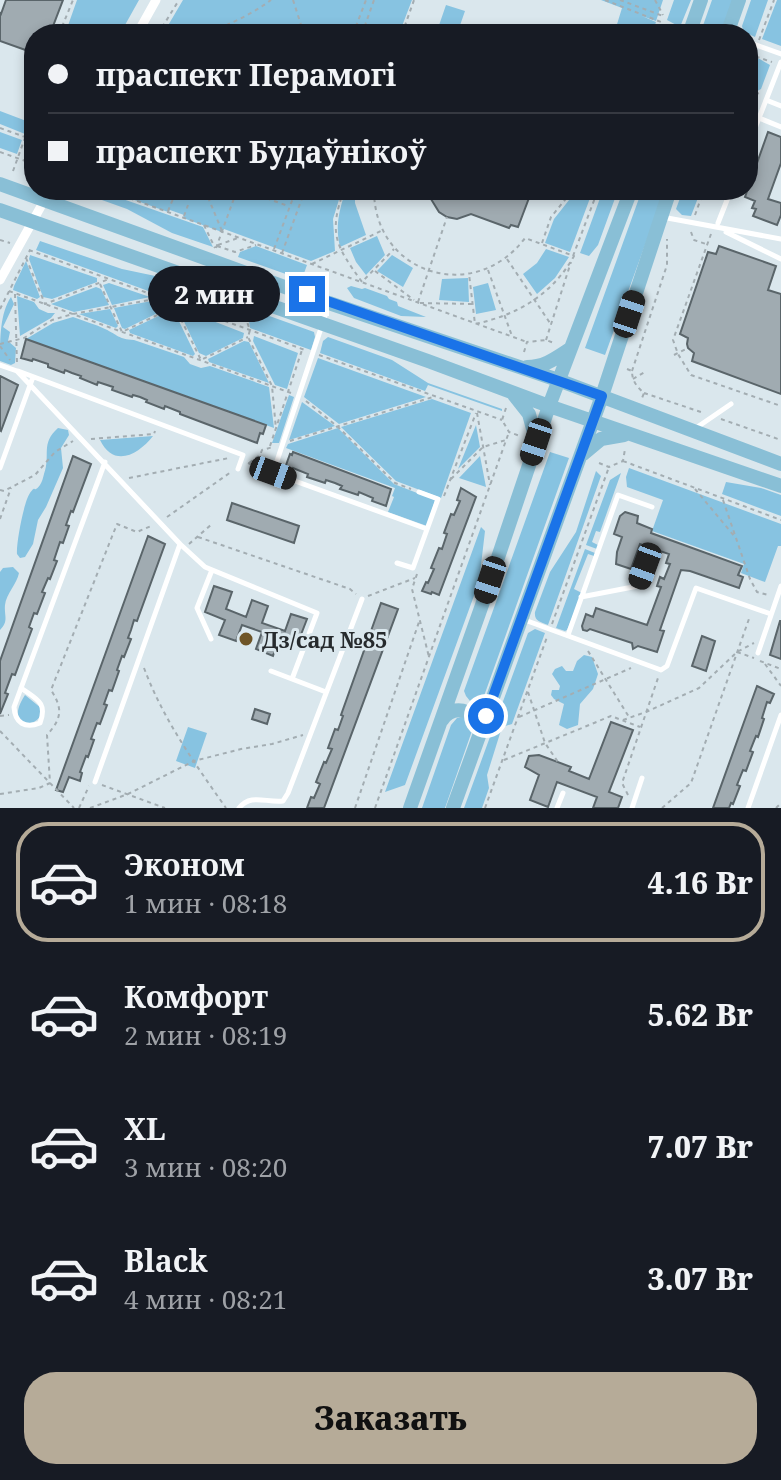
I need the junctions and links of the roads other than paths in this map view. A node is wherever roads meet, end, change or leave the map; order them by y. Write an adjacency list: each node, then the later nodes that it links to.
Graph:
1 (156, 0): 4 (street)
2 (701, 0): 5 (main road)
3 (739, 0): 6 (main road)
4 (143, 24)
5 (689, 24)
6 (731, 24)
7 (758, 45): 8 (lane)
8 (781, 54)
9 (780, 64): 10 (lane)
10 (766, 100): 11 (lane); 12 (lane)
11 (781, 106)
12 (759, 118): 13 (lane)
13 (781, 127)
14 (0, 184): 15 (main road)
15 (24, 190)
16 (44, 200): 23 (street)
17 (60, 200): 28 (main road)
18 (627, 200): 30 (main road)
19 (667, 200): 22 (main road)
20 (727, 200): 24 (lane)
21 (0, 210): 23 (main road)
22 (661, 216): 24 (lane); 33 (main road)
23 (33, 222): 27 (street); 29 (main road)
24 (716, 226): 25 (lane); 26 (lane)
25 (781, 239)
26 (781, 259)
27 (0, 280)
28 (329, 303): 29 (lane); 32 (main road)
29 (322, 324): 38 (main road); 55 (lane)
30 (570, 349): 32 (main road); 36 (main road)
31 (0, 365): 34 (lane)
32 (519, 367): 36 (main road)
33 (624, 368): 39 (main road); 40 (main road)
34 (17, 371): 35 (lane); 37 (lane)
35 (33, 377): 37 (lane); 51 (lane)
36 (558, 380): 39 (main road); 42 (main road)
37 (30, 385): 48 (lane); 50 (lane)
38 (511, 392): 42 (main road); 46 (main road)
39 (602, 396): 40 (main road); 43 (main road)
40 (640, 404): 44 (main road)
41 (731, 404): 44 (lane)
42 (549, 406): 43 (main road); 46 (main road)
43 (592, 422): 45 (main road); 47 (main road)
44 (693, 430): 49 (main road)
45 (628, 440): 47 (main road); 52 (main road)
46 (536, 442): 70 (main road)
47 (580, 457): 64 (main road)
48 (105, 462): 56 (lane); 71 (lane)
49 (781, 464)
50 (0, 468)
51 (238, 469)
52 (781, 486)
53 (419, 492): 55 (lane)
54 (652, 507): 61 (lane)
55 (427, 529): 57 (lane)
56 (180, 544): 59 (lane); 78 (lane)
57 (397, 563)
58 (645, 566): 61 (lane)
59 (212, 570): 66 (lane); 69 (lane)
60 (781, 586): 63 (lane)
61 (581, 597): 65 (lane)
62 (362, 599): 72 (lane)
63 (771, 614): 65 (lane); 67 (lane)
64 (521, 619): 65 (lane); 73 (main road)
65 (568, 635)
66 (211, 639)
67 (758, 653)
68 (271, 671): 69 (lane)
69 (292, 679): 72 (lane)
70 (455, 682): 73 (main road); 75 (main road)
71 (21, 688): 71 (lane)
72 (326, 692): 80 (lane)
73 (493, 697): 76 (main road)
74 (781, 715): 85 (lane)
75 (441, 722): 76 (main road); 81 (main road)
76 (479, 736): 82 (main road)
77 (642, 778): 84 (lane)
78 (95, 782)
79 (563, 793): 83 (lane)
80 (239, 808)
81 (410, 808)
82 (453, 808)
83 (557, 808)
84 (632, 808)
85 (748, 808)

